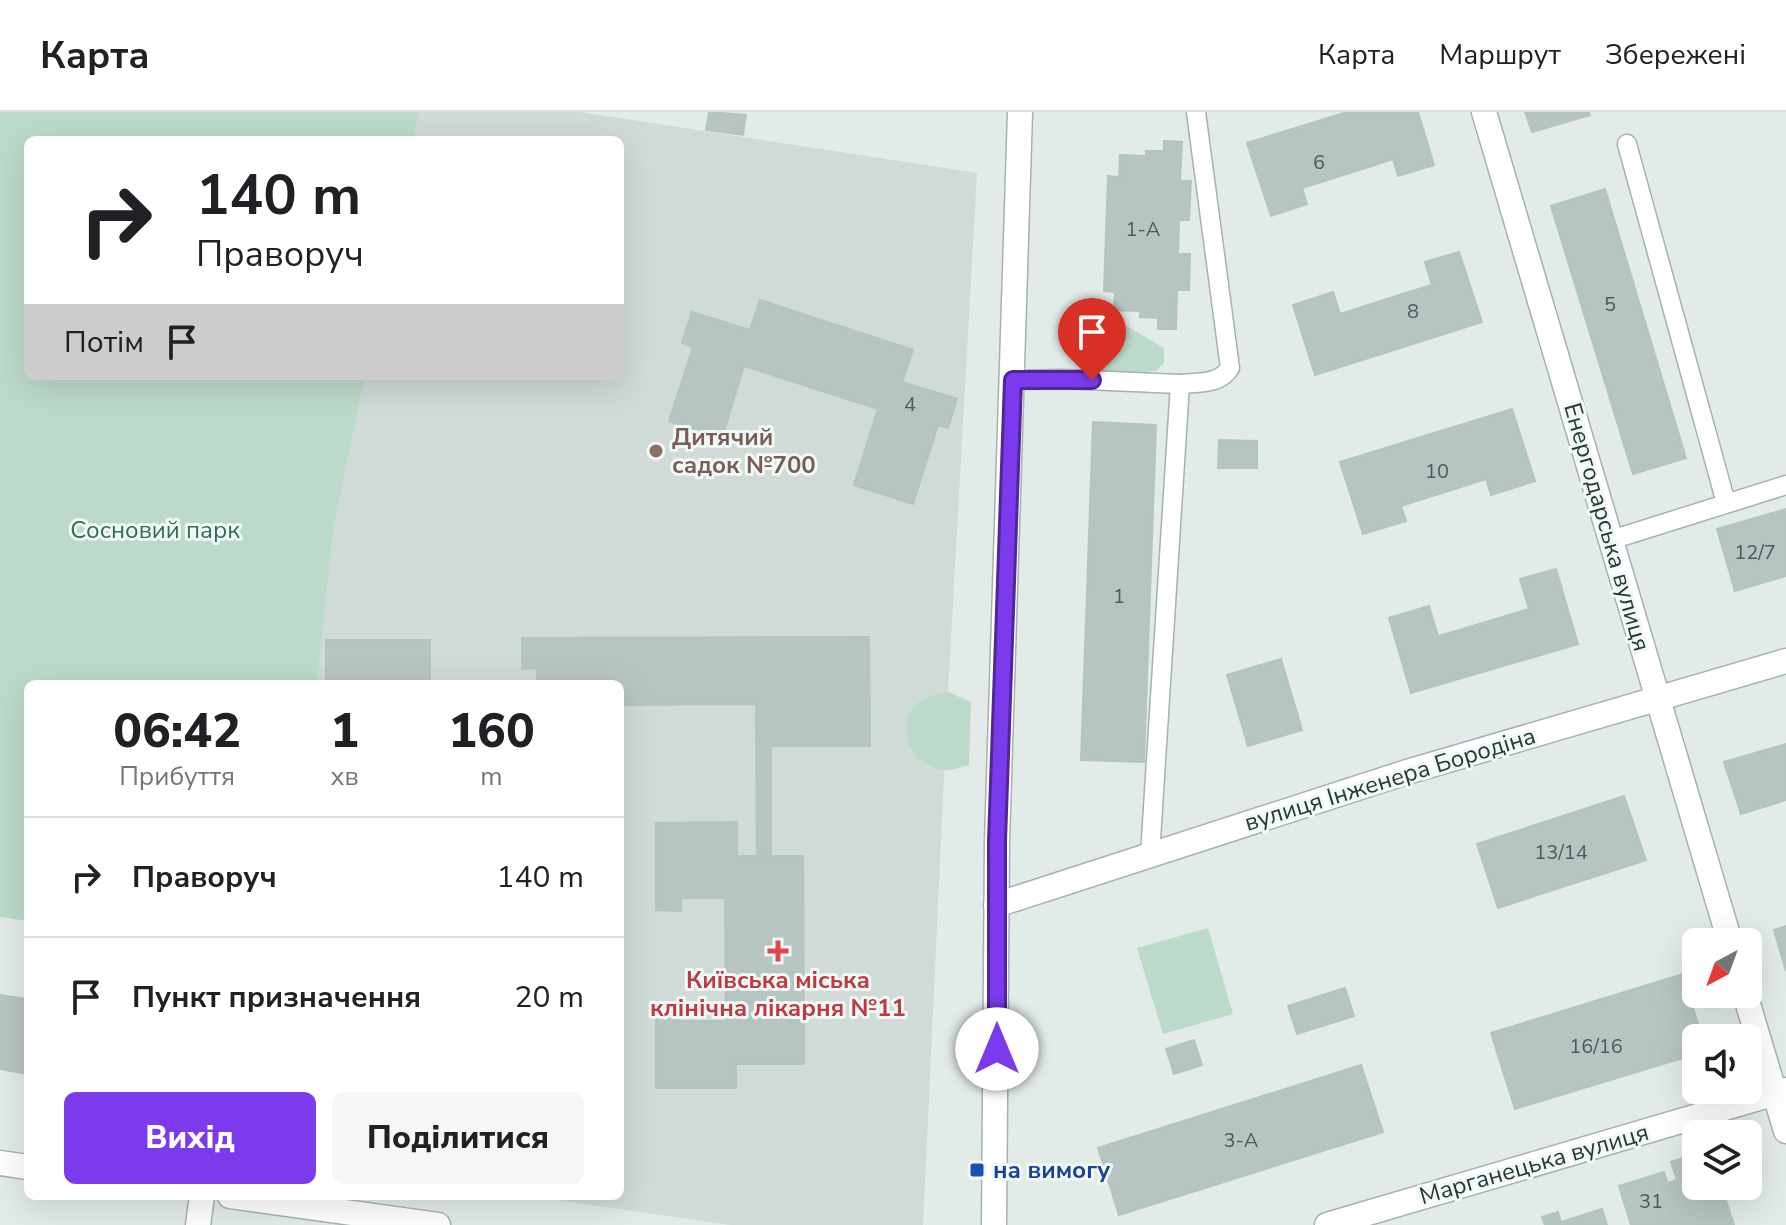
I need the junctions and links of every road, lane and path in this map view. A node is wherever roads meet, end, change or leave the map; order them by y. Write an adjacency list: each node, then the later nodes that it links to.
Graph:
1 (1020, 112): 5 (street)
2 (1196, 112): 6 (lane)
3 (1484, 112): 9 (street, Енергодарська вулиця)
4 (1627, 144): 8 (lane)
5 (1013, 380): 6 (lane); 13 (street)
6 (1180, 384): 12 (lane)
7 (1786, 485): 8 (lane)
8 (1726, 503): 9 (lane)
9 (1611, 540): 11 (street, Енергодарська вулиця)
10 (1786, 661): 11 (street, вулиця Інженера Бородіна)
11 (1657, 699): 12 (street, вулиця Інженера Бородіна); 14 (street, Енергодарська вулиця)
12 (1150, 855): 13 (street, вулиця Інженера Бородіна)
13 (996, 905): 24 (street)
14 (1726, 928)
15 (1750, 1008): 16 (street)
16 (1780, 1092): 17 (street); 25 (street, Марганецька вулиця)
17 (1786, 1131)
18 (0, 1163): 19 (street)
19 (24, 1166)
20 (201, 1200): 22 (street)
21 (259, 1200): 23 (street)
22 (198, 1225)
23 (438, 1225)
24 (994, 1225)
25 (1327, 1225)

